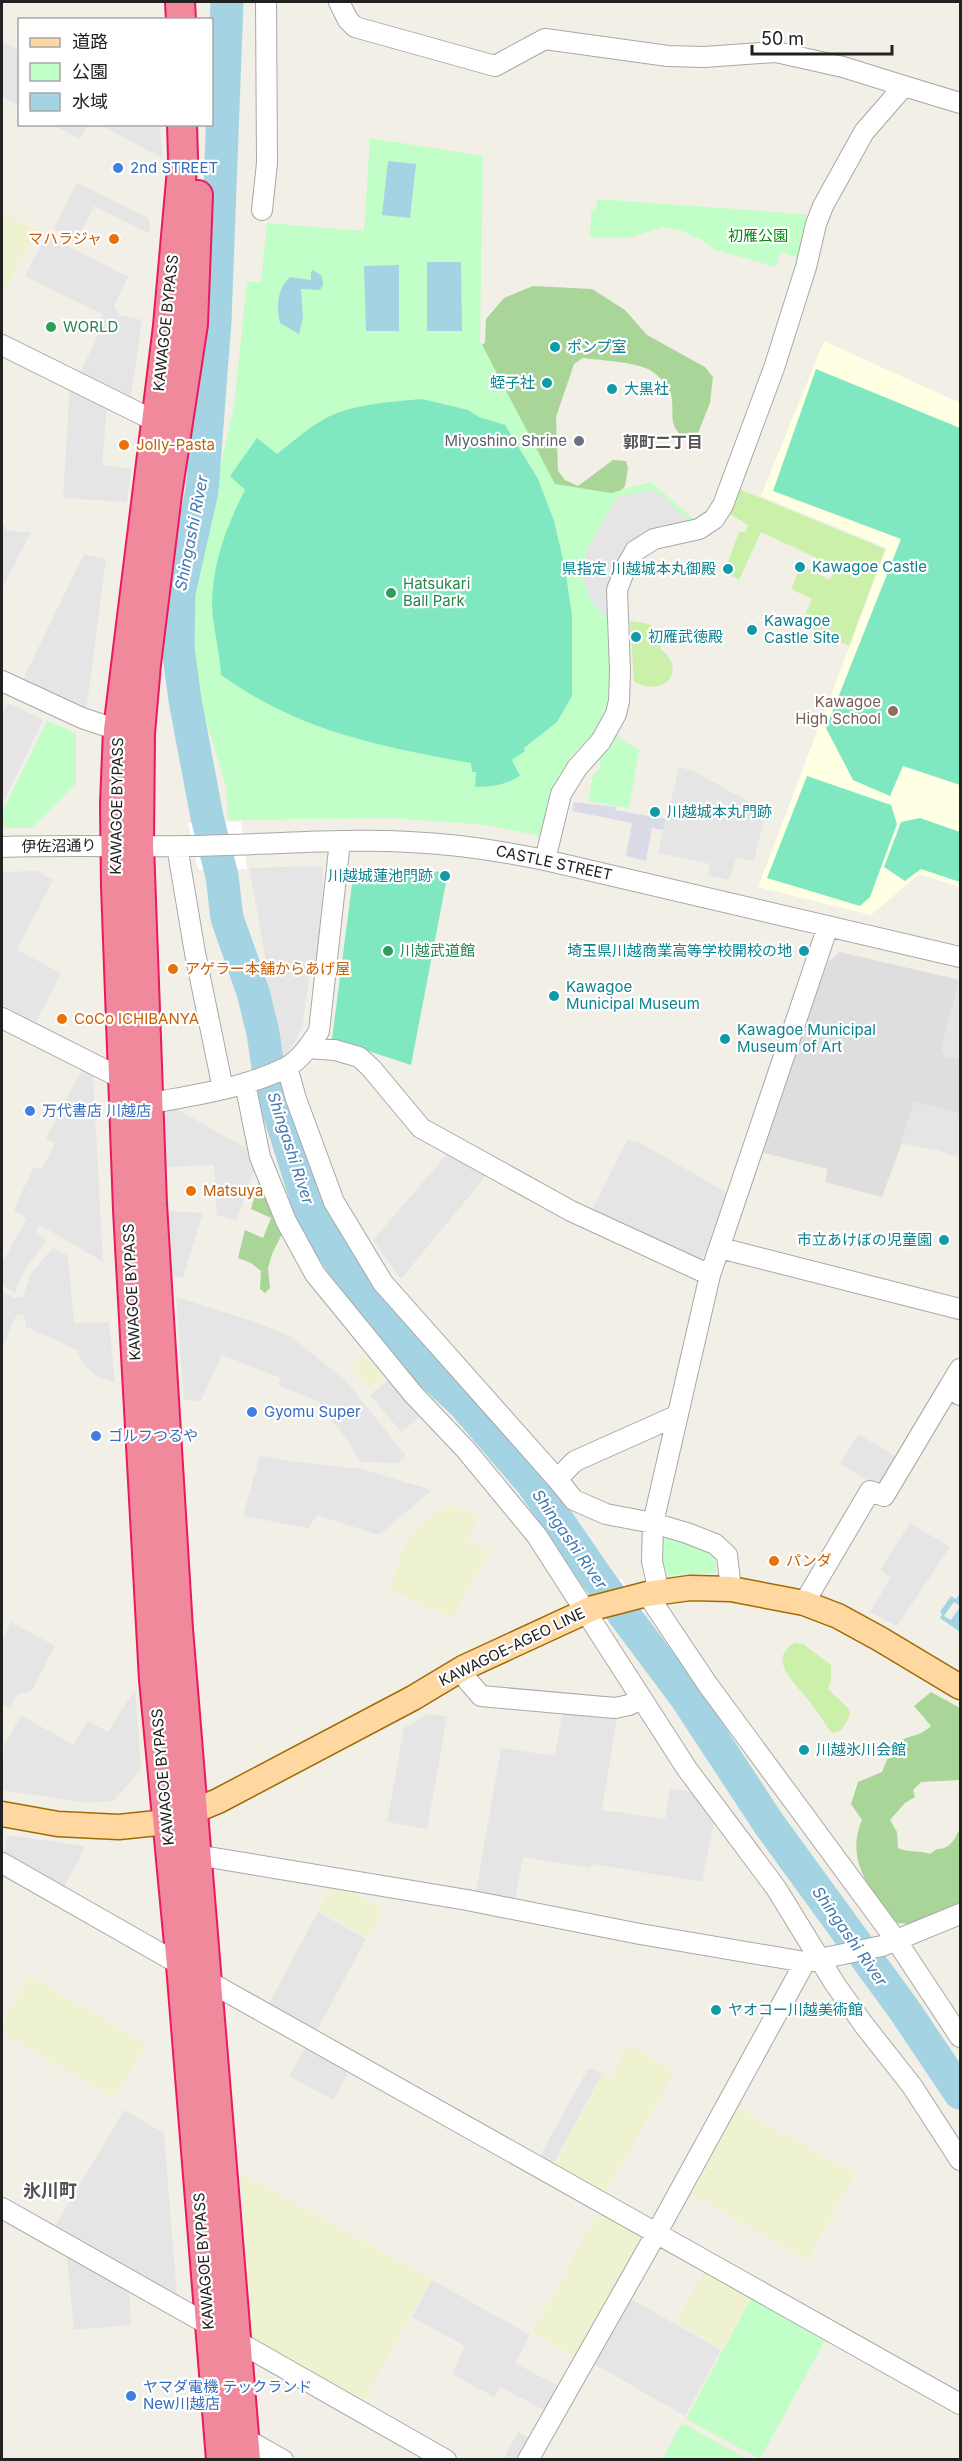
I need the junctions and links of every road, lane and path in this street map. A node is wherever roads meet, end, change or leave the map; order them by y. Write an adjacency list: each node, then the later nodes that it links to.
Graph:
1 (180, 2): 5 (highway)
2 (199, 2): 6 (highway)
3 (266, 2): 11 (street)
4 (339, 2): 7 (street)
5 (181, 18)
6 (199, 18)
7 (904, 86): 8 (street); 20 (street)
8 (960, 102)
9 (183, 126): 13 (highway, KAWAGOE BYPASS)
10 (199, 126): 17 (highway, KAWAGOE BYPASS)
11 (262, 210)
12 (2, 345): 13 (street)
13 (155, 422): 15 (highway, KAWAGOE BYPASS)
14 (2, 681): 15 (street)
15 (118, 730): 17 (highway, KAWAGOE BYPASS)
16 (340, 841): 18 (street, CASTLE STREET); 20 (street, CASTLE STREET); 24 (street)
17 (127, 845): 18 (street, CASTLE STREET); 19 (street, 伊佐沼通り); 26 (highway, KAWAGOE BYPASS); 29 (highway, KAWAGOE BYPASS)
18 (185, 846): 28 (street)
19 (2, 847)
20 (545, 860): 21 (street, CASTLE STREET)
21 (828, 926): 22 (street, CASTLE STREET); 30 (street)
22 (960, 957)
23 (2, 1018): 26 (street)
24 (308, 1048): 25 (street); 31 (street)
25 (287, 1068): 27 (street); 36 (street)
26 (123, 1079): 46 (highway, KAWAGOE BYPASS)
27 (245, 1083): 28 (street); 41 (street)
28 (223, 1089): 29 (street)
29 (147, 1104): 46 (highway, KAWAGOE BYPASS)
30 (720, 1248): 31 (street); 32 (street)
31 (710, 1275): 35 (street)
32 (960, 1309)
33 (960, 1369): 34 (street)
34 (955, 1391): 40 (street)
35 (676, 1416): 36 (street); 37 (street)
36 (558, 1479): 37 (street)
37 (653, 1523): 38 (street); 39 (street)
38 (731, 1589): 39 (main road, KAWAGOE-AGEO LINE); 40 (main road, KAWAGOE-AGEO LINE)
39 (648, 1594): 41 (main road, KAWAGOE-AGEO LINE); 50 (street)
40 (804, 1603): 43 (main road, KAWAGOE-AGEO LINE)
41 (589, 1610): 42 (main road, KAWAGOE-AGEO LINE); 44 (street)
42 (463, 1668): 44 (street); 46 (main road, KAWAGOE-AGEO LINE)
43 (960, 1687)
44 (640, 1699): 51 (street)
45 (2, 1814): 46 (main road, KAWAGOE-AGEO LINE)
46 (179, 1818): 47 (highway, KAWAGOE BYPASS); 52 (highway, KAWAGOE BYPASS)
47 (196, 1855): 51 (street); 53 (highway, KAWAGOE BYPASS)
48 (2, 1863): 52 (street)
49 (960, 1914): 50 (street)
50 (889, 1943): 51 (street); 54 (street)
51 (822, 1959): 55 (street); 57 (street)
52 (181, 1965): 58 (highway, KAWAGOE BYPASS)
53 (206, 1980): 57 (street); 59 (highway, KAWAGOE BYPASS)
54 (960, 2037)
55 (960, 2160)
56 (2, 2208): 58 (street)
57 (656, 2234): 60 (street); 65 (street)
58 (209, 2325): 62 (highway, KAWAGOE BYPASS)
59 (235, 2340): 61 (highway, KAWAGOE BYPASS); 64 (street)
60 (960, 2404)
61 (245, 2449): 63 (street)
62 (221, 2460)
63 (284, 2460)
64 (446, 2460)
65 (528, 2460)

